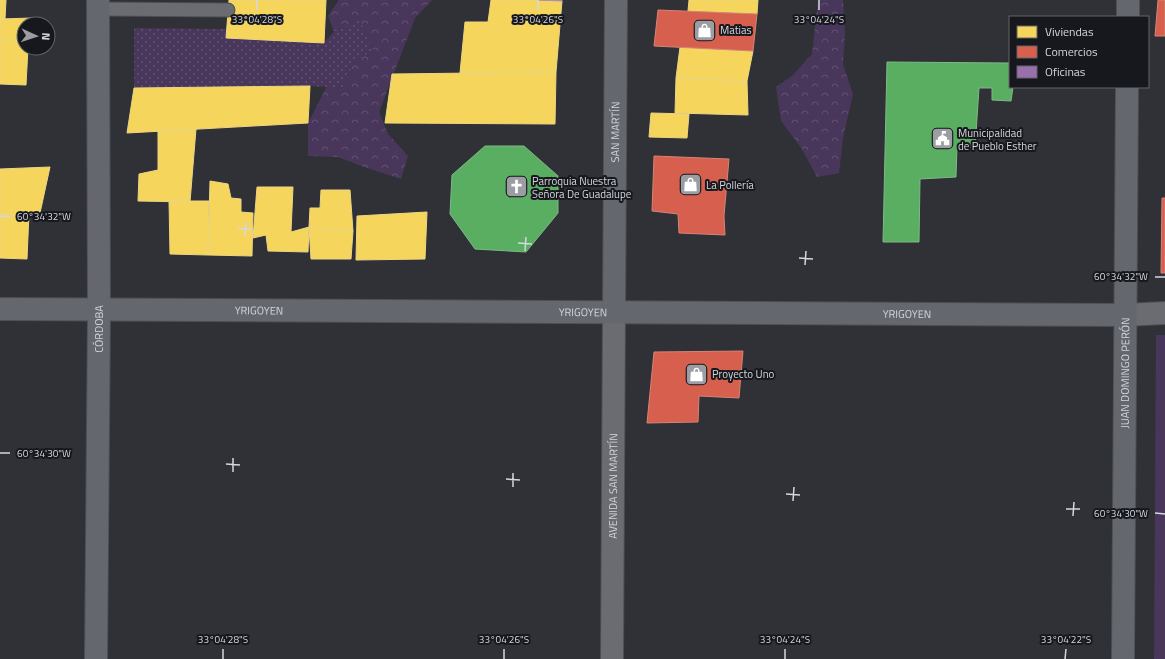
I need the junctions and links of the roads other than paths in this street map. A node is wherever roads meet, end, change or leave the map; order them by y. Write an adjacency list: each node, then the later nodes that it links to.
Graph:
1 (616, 0): 9 (main road, SAN MARTÍN)
2 (1128, 0): 5 (main road)
3 (98, 4): 4 (lane); 8 (main road, CÓRDOBA)
4 (228, 10)
5 (1128, 16)
6 (1127, 88): 11 (main road, JUAN DOMINGO PERÓN)
7 (0, 309): 8 (main road, YRIGOYEN)
8 (99, 310): 9 (main road, YRIGOYEN); 12 (main road, CÓRDOBA)
9 (614, 312): 11 (main road, YRIGOYEN); 13 (street, AVENIDA SAN MARTÍN)
10 (1165, 313): 11 (street, YRIGOYEN)
11 (1125, 314): 14 (main road, JUAN DOMINGO PERÓN)
12 (96, 659)
13 (612, 659)
14 (1123, 659)

